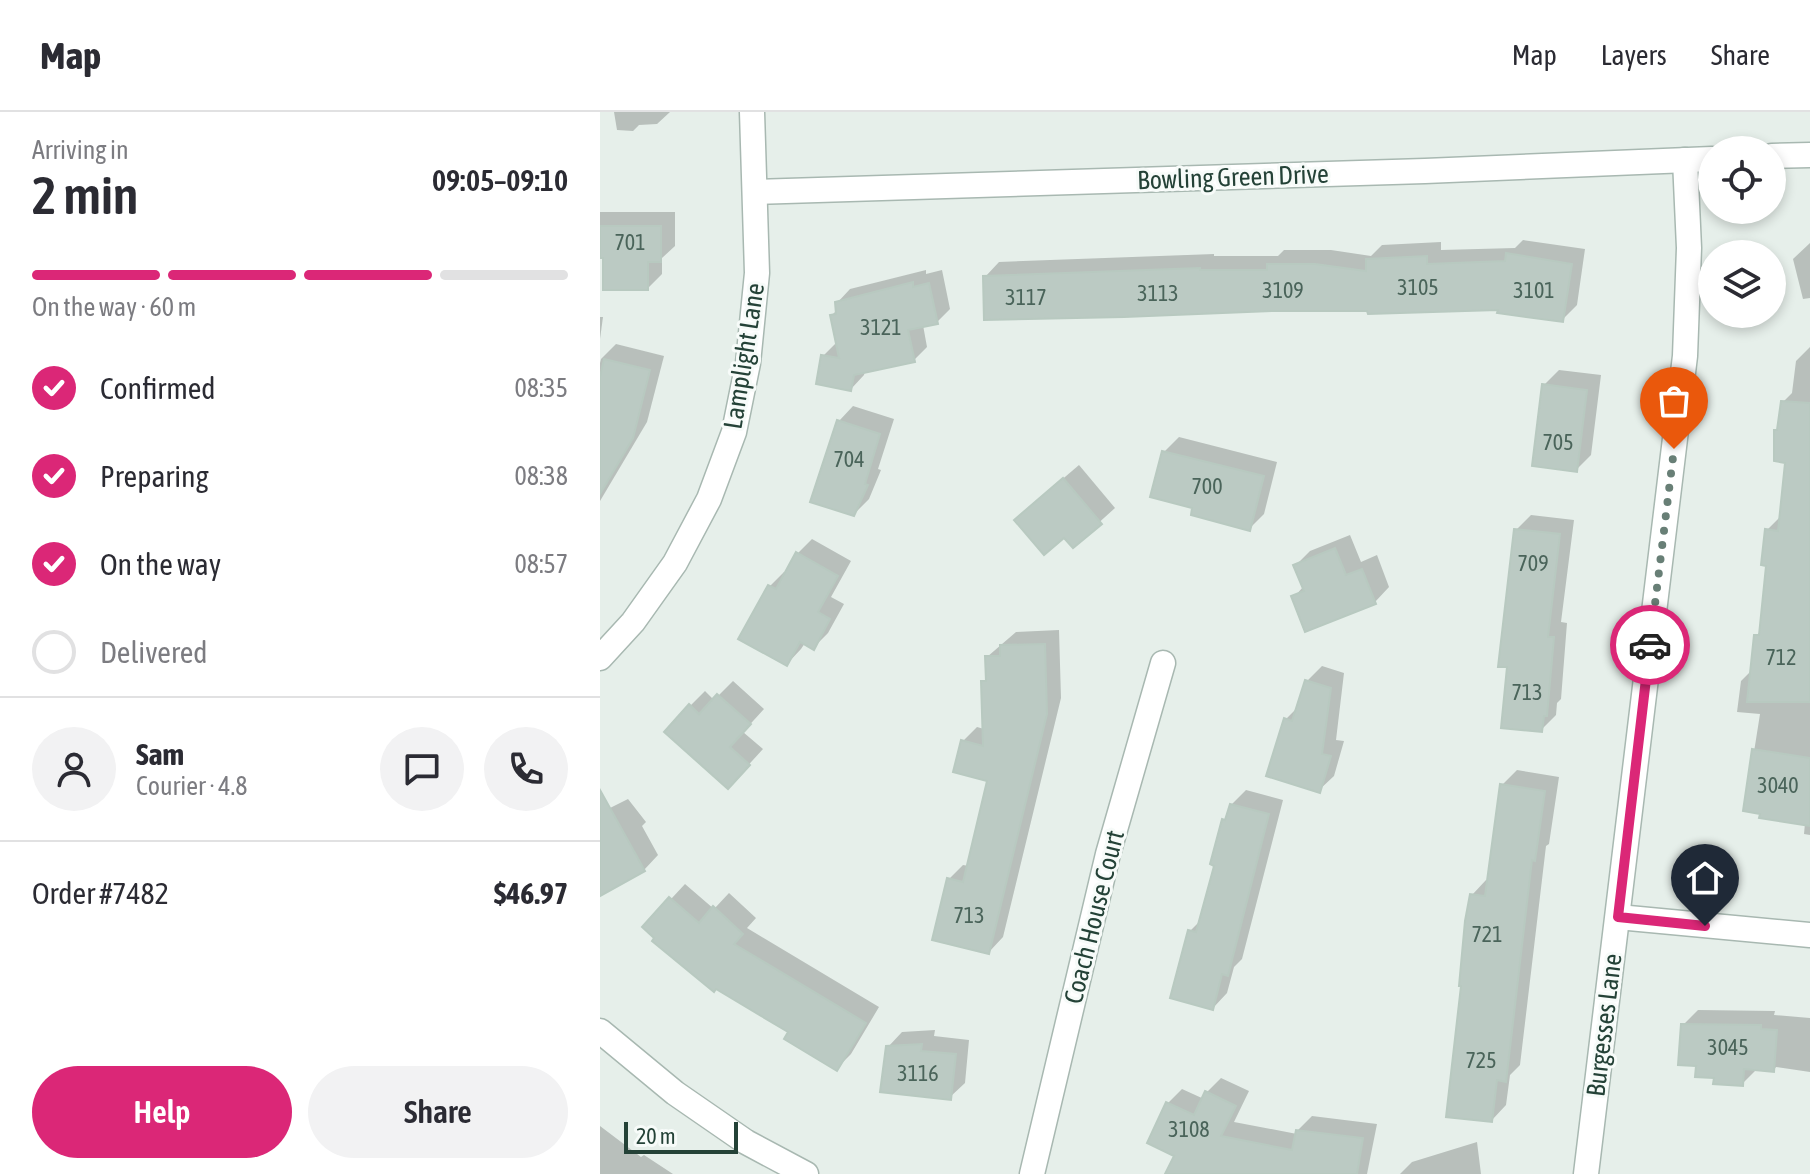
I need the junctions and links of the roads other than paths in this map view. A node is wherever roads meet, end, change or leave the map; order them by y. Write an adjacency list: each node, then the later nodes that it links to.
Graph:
1 (752, 112): 6 (street, Lamplight Lane)
2 (1810, 155): 3 (street)
3 (1786, 156)
4 (1685, 160): 5 (street, Bowling Green Drive); 6 (street, Bowling Green Drive); 9 (street, Burgesses Lane)
5 (1698, 160)
6 (755, 192): 7 (street, Lamplight Lane)
7 (600, 658)
8 (1163, 663): 13 (street, Coach House Court)
9 (1618, 917): 10 (street); 14 (street, Burgesses Lane)
10 (1810, 935)
11 (600, 1031): 12 (street)
12 (806, 1174)
13 (1032, 1174)
14 (1586, 1174)

